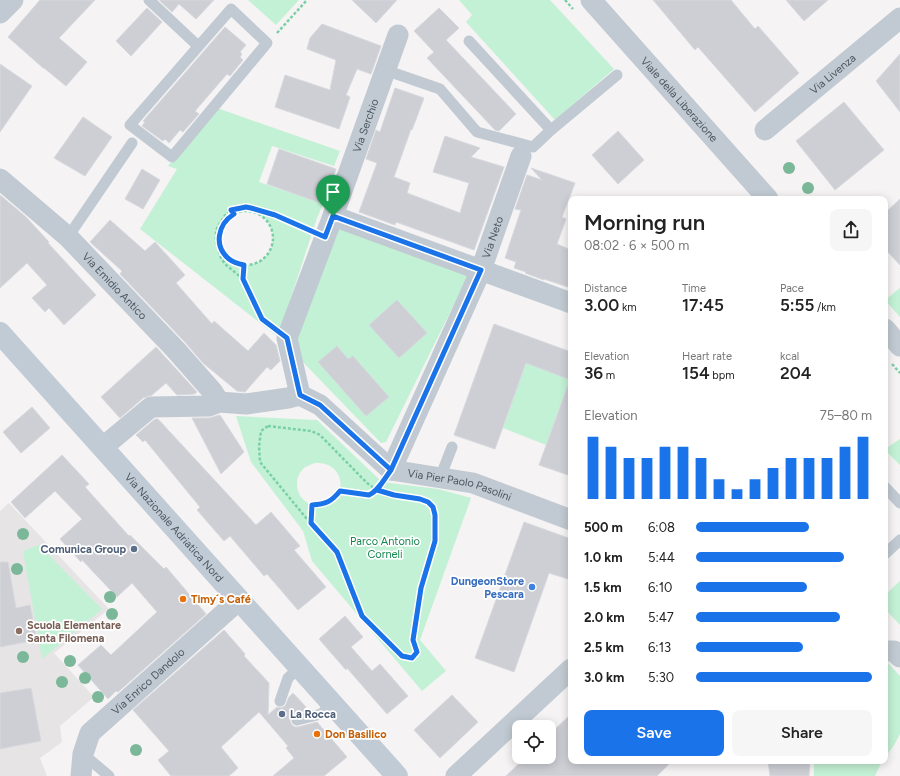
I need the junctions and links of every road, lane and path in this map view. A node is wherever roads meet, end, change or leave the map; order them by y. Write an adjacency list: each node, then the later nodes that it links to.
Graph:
1 (13, 0): 5 (street)
2 (149, 0): 10 (lane)
3 (307, 0): 9 (path)
4 (591, 0): 18 (street, Viale della Liberazione)
5 (0, 13)
6 (900, 18): 14 (street, Via Livenza)
7 (398, 35): 11 (street, Via Serchio)
8 (469, 41): 13 (lane)
9 (267, 43): 10 (lane); 10 (lane)
10 (198, 46)
11 (385, 70): 13 (lane); 21 (street, Via Serchio)
12 (617, 74): 13 (lane)
13 (551, 130)
14 (766, 130)
15 (132, 143): 22 (lane)
16 (521, 156): 25 (street, Via Neto)
17 (0, 179): 22 (street, Via Emidio Antico)
18 (765, 196)
19 (231, 210): 20 (path); 23 (path); 26 (path)
20 (234, 214): 24 (path); 24 (path)
21 (333, 216): 23 (street, Via Serchio); 25 (street)
22 (68, 237): 33 (street, Via Emidio Antico)
23 (325, 237): 30 (street, Via Serchio)
24 (244, 265): 26 (path)
25 (481, 270): 27 (street); 36 (street, Via Neto)
26 (243, 279): 30 (path)
27 (568, 302)
28 (0, 333): 34 (main road, Via Nazionale Adriatica Nord)
29 (888, 333): 31 (street)
30 (287, 338): 32 (street)
31 (900, 346)
32 (300, 395): 33 (street); 36 (street, Via Pier Paolo Pasolini)
33 (219, 402): 34 (street)
34 (103, 447): 45 (main road, Via Nazionale Adriatica Nord)
35 (452, 447): 37 (lane)
36 (391, 470): 37 (street, Via Pier Paolo Pasolini); 38 (path)
37 (440, 478): 41 (street, Via Pier Paolo Pasolini)
38 (377, 490): 42 (path); 42 (path); 42 (path)
39 (888, 490): 40 (lane)
40 (900, 503)
41 (568, 519)
42 (311, 523)
43 (900, 540): 44 (lane)
44 (888, 551)
45 (239, 600): 48 (main road, Via Nazionale Adriatica Nord); 53 (street, Via Enrico Dandolo)
46 (888, 650): 47 (street)
47 (900, 657)
48 (300, 667): 50 (lane); 51 (main road, Via Nazionale Adriatica Nord)
49 (568, 671): 57 (street)
50 (280, 701)
51 (333, 704): 52 (lane); 56 (main road, Via Nazionale Adriatica Nord)
52 (297, 720)
53 (83, 754): 54 (street, Via Enrico Dandolo); 55 (lane)
54 (81, 776)
55 (109, 776)
56 (397, 776)
57 (456, 776)

